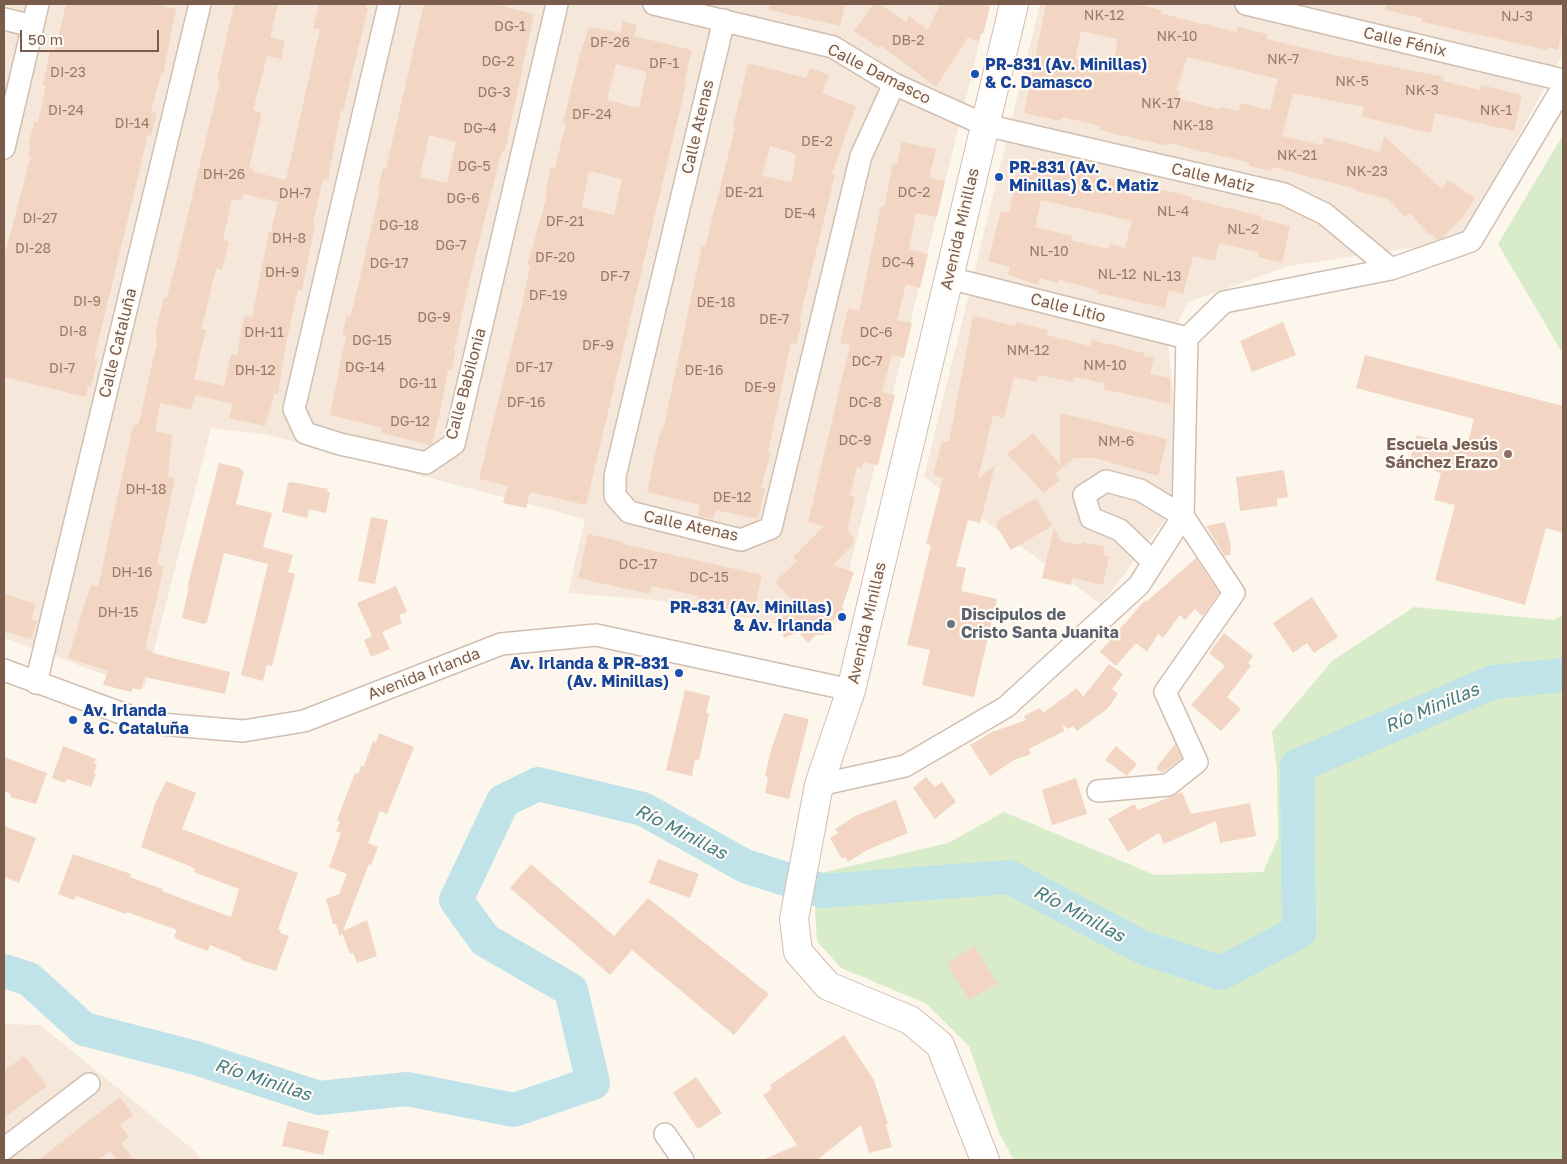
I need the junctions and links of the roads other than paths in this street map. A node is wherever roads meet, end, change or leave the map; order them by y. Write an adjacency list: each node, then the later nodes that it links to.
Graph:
1 (38, 4): 10 (street)
2 (200, 4): 22 (street, Calle Cataluña)
3 (389, 4): 4 (street, Calle Babilonia)
4 (557, 4)
5 (654, 4): 9 (street, Calle Damasco)
6 (1014, 4): 14 (street, Avenida Minillas)
7 (1246, 4): 11 (street, Calle Fénix)
8 (4, 19): 10 (street)
9 (724, 20): 12 (street, Calle Damasco); 12 (street, Calle Atenas)
10 (33, 26): 15 (street)
11 (1563, 80)
12 (894, 84): 14 (street, Calle Damasco)
13 (1563, 87): 16 (street)
14 (985, 125): 16 (street, Calle Matiz); 17 (street, Avenida Minillas)
15 (4, 148)
16 (1391, 269): 18 (street)
17 (949, 278): 18 (street, Calle Litio); 23 (street, Avenida Minillas)
18 (1188, 338): 19 (street)
19 (1183, 516): 20 (street); 20 (street); 25 (street)
20 (1153, 562): 24 (street)
21 (4, 670): 22 (street, Avenida Irlanda)
22 (36, 683): 23 (street, Avenida Irlanda)
23 (851, 690): 24 (street, Avenida Minillas)
24 (819, 785): 30 (street, Avenida Minillas)
25 (1098, 791)
26 (89, 1084): 28 (street)
27 (665, 1134): 29 (street)
28 (4, 1149)
29 (683, 1160)
30 (985, 1160)

